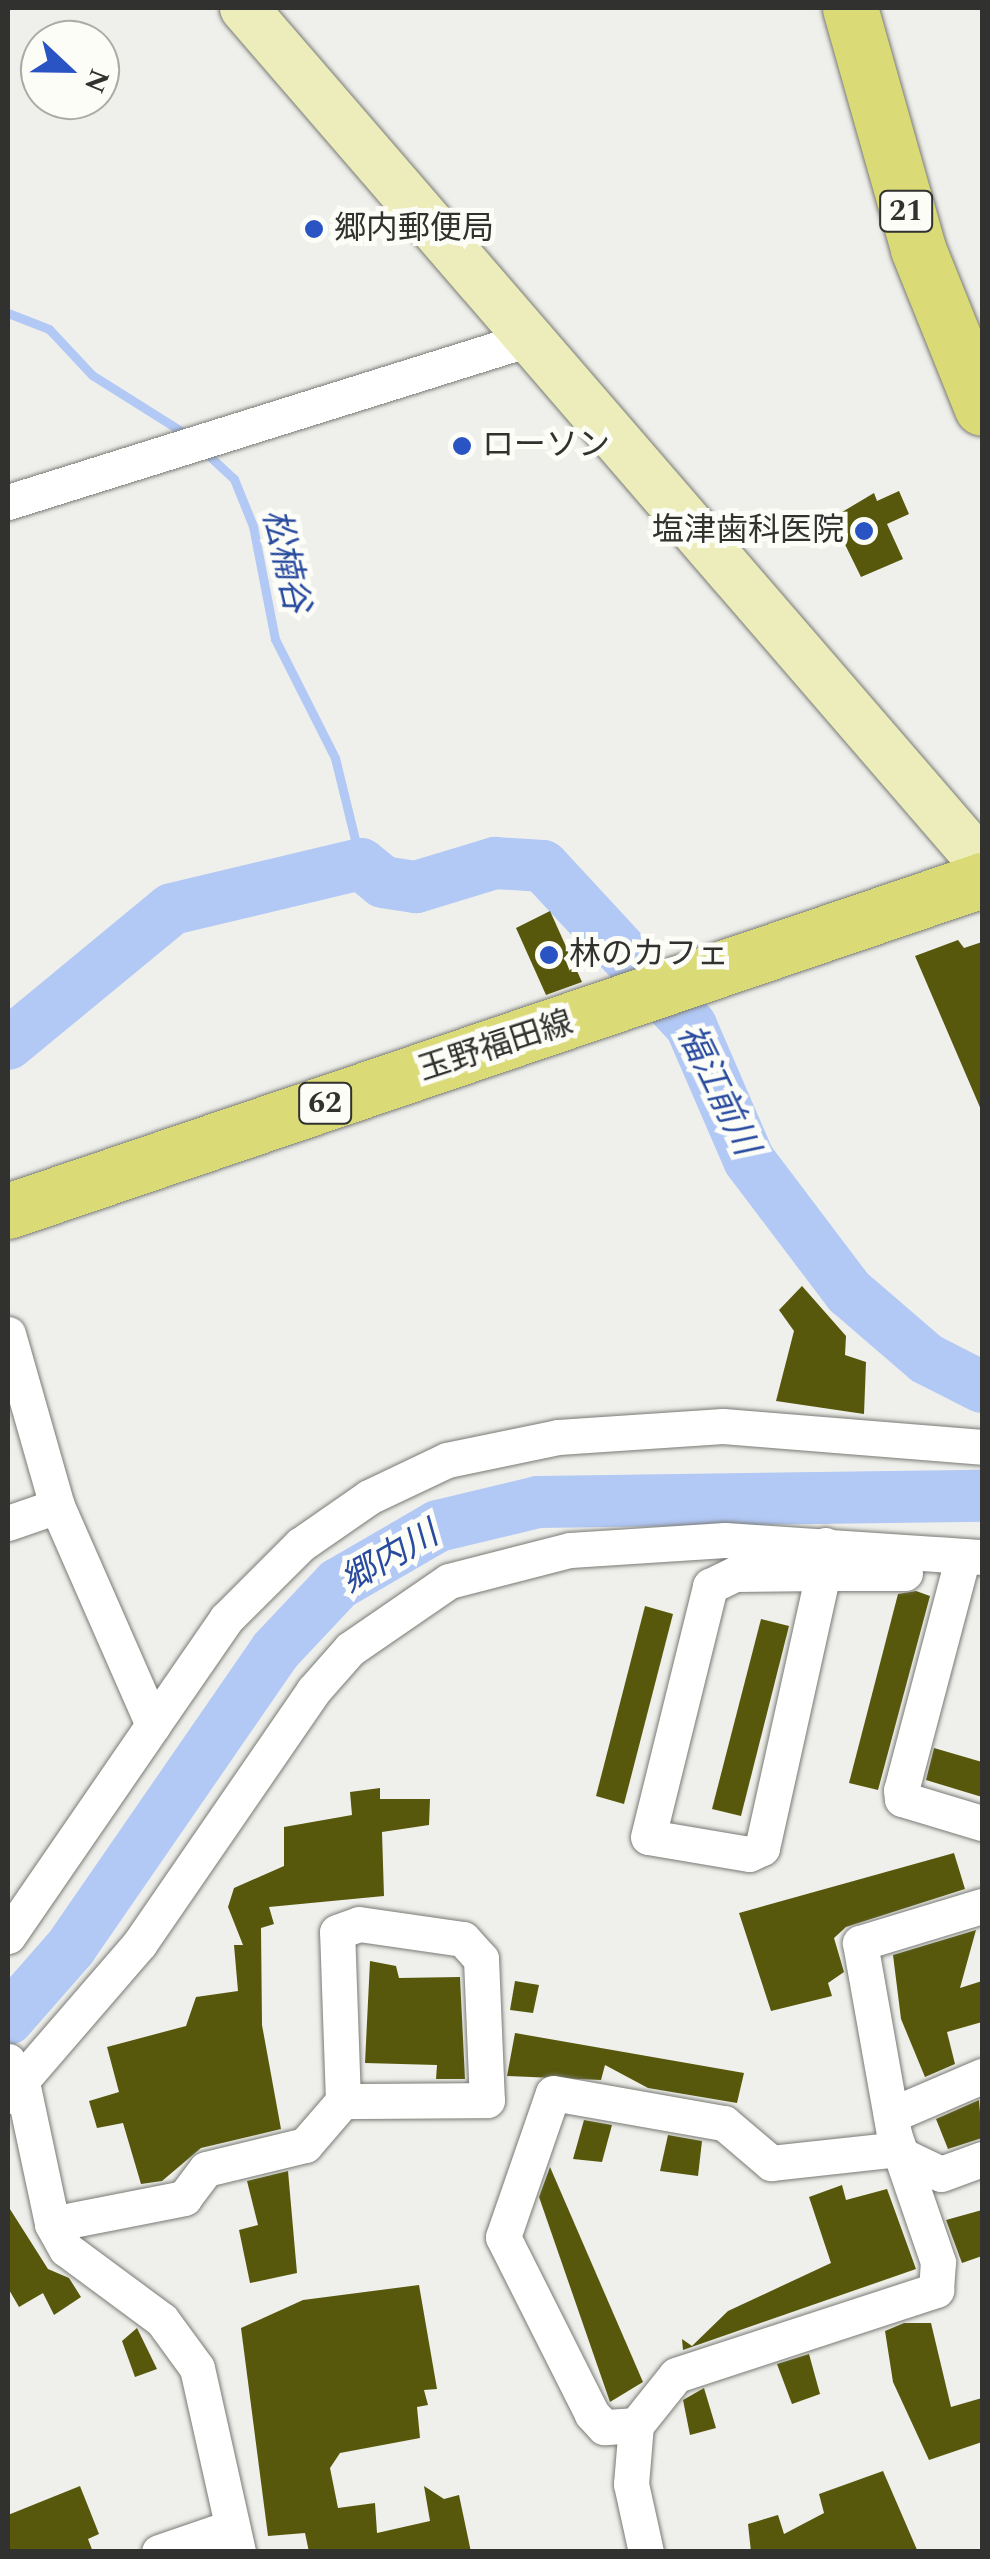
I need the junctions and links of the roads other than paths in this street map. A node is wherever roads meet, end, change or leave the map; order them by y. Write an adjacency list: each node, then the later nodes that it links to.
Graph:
1 (244, 8): 6 (street)
2 (850, 8): 4 (main road, 21)
3 (887, 8): 4 (main road, 21)
4 (886, 79): 5 (main road, 21); 7 (main road, 21)
5 (982, 312)
6 (526, 340): 8 (street); 9 (street)
7 (982, 408)
8 (8, 502)
9 (982, 863)
10 (982, 880): 11 (main road, 玉野福田線 / 62)
11 (8, 1211)
12 (8, 1334): 14 (street)
13 (982, 1447): 18 (street)
14 (57, 1506): 15 (street); 18 (street)
15 (8, 1522)
16 (824, 1559): 16 (street); 17 (street); 23 (street)
17 (972, 1565): 19 (street)
18 (152, 1724): 21 (street)
19 (982, 1823)
20 (982, 1906): 25 (street)
21 (8, 1936)
22 (982, 2076): 25 (street)
23 (14, 2079): 28 (street)
24 (342, 2101): 24 (street); 28 (street)
25 (891, 2115): 27 (street)
26 (982, 2159): 27 (street)
27 (912, 2165): 29 (street); 29 (street)
28 (52, 2224): 30 (street)
29 (636, 2425): 32 (street)
30 (235, 2539): 31 (street)
31 (159, 2552)
32 (646, 2552)

